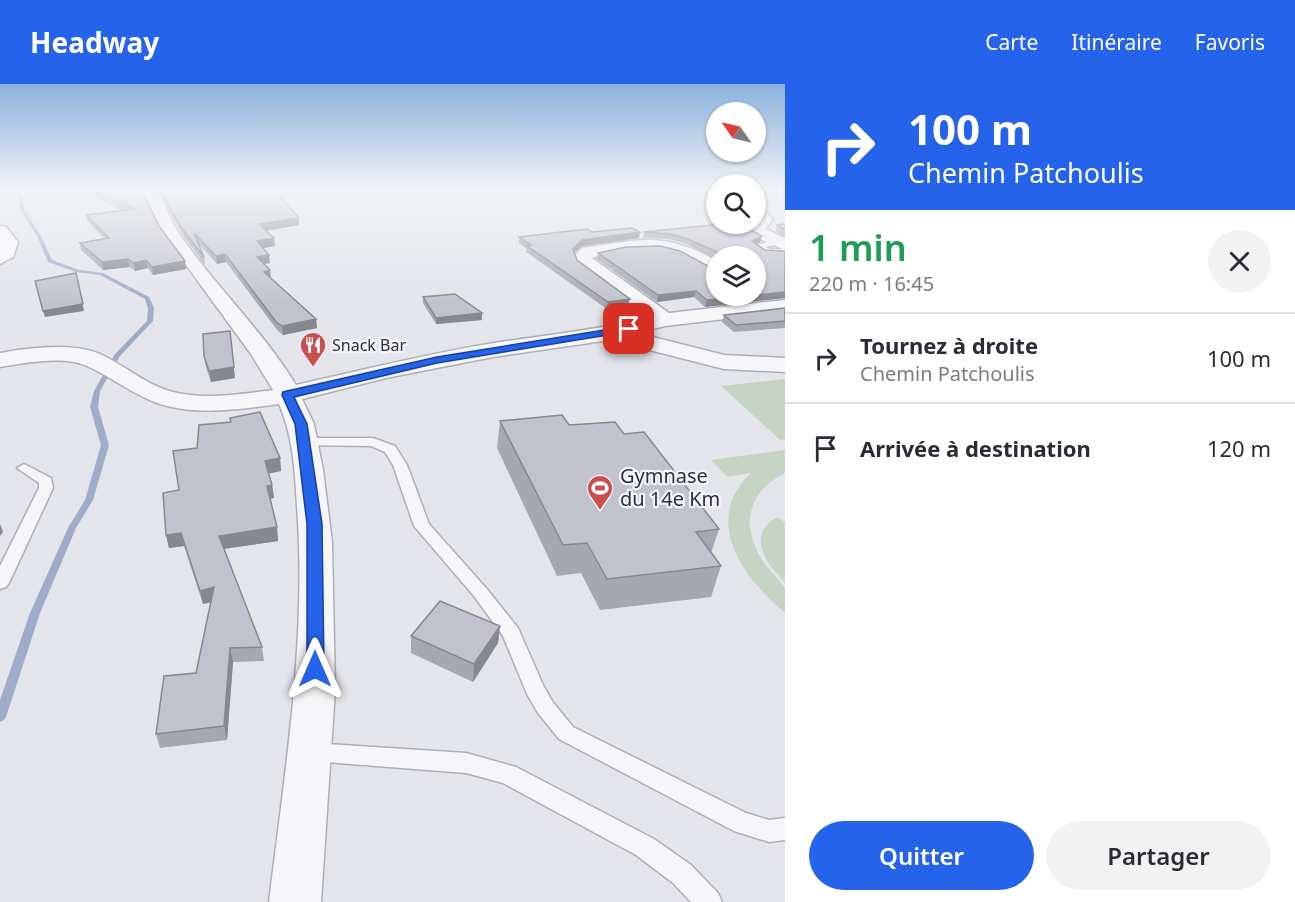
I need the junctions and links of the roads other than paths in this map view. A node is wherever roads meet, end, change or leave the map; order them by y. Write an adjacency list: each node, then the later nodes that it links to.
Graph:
1 (168, 228): 13 (street)
2 (762, 234): 4 (street)
3 (1, 235): 5 (main road)
4 (783, 246)
5 (0, 258)
6 (706, 263): 9 (street)
7 (766, 296): 8 (street)
8 (785, 306): 9 (street)
9 (665, 320): 10 (street)
10 (611, 333): 12 (street); 13 (street)
11 (0, 360): 13 (street)
12 (785, 365)
13 (287, 395): 14 (street)
14 (304, 442): 17 (street); 18 (lane)
15 (24, 468): 16 (lane)
16 (0, 583)
17 (309, 752): 19 (street); 20 (lane)
18 (785, 829)
19 (295, 902)
20 (709, 902)

